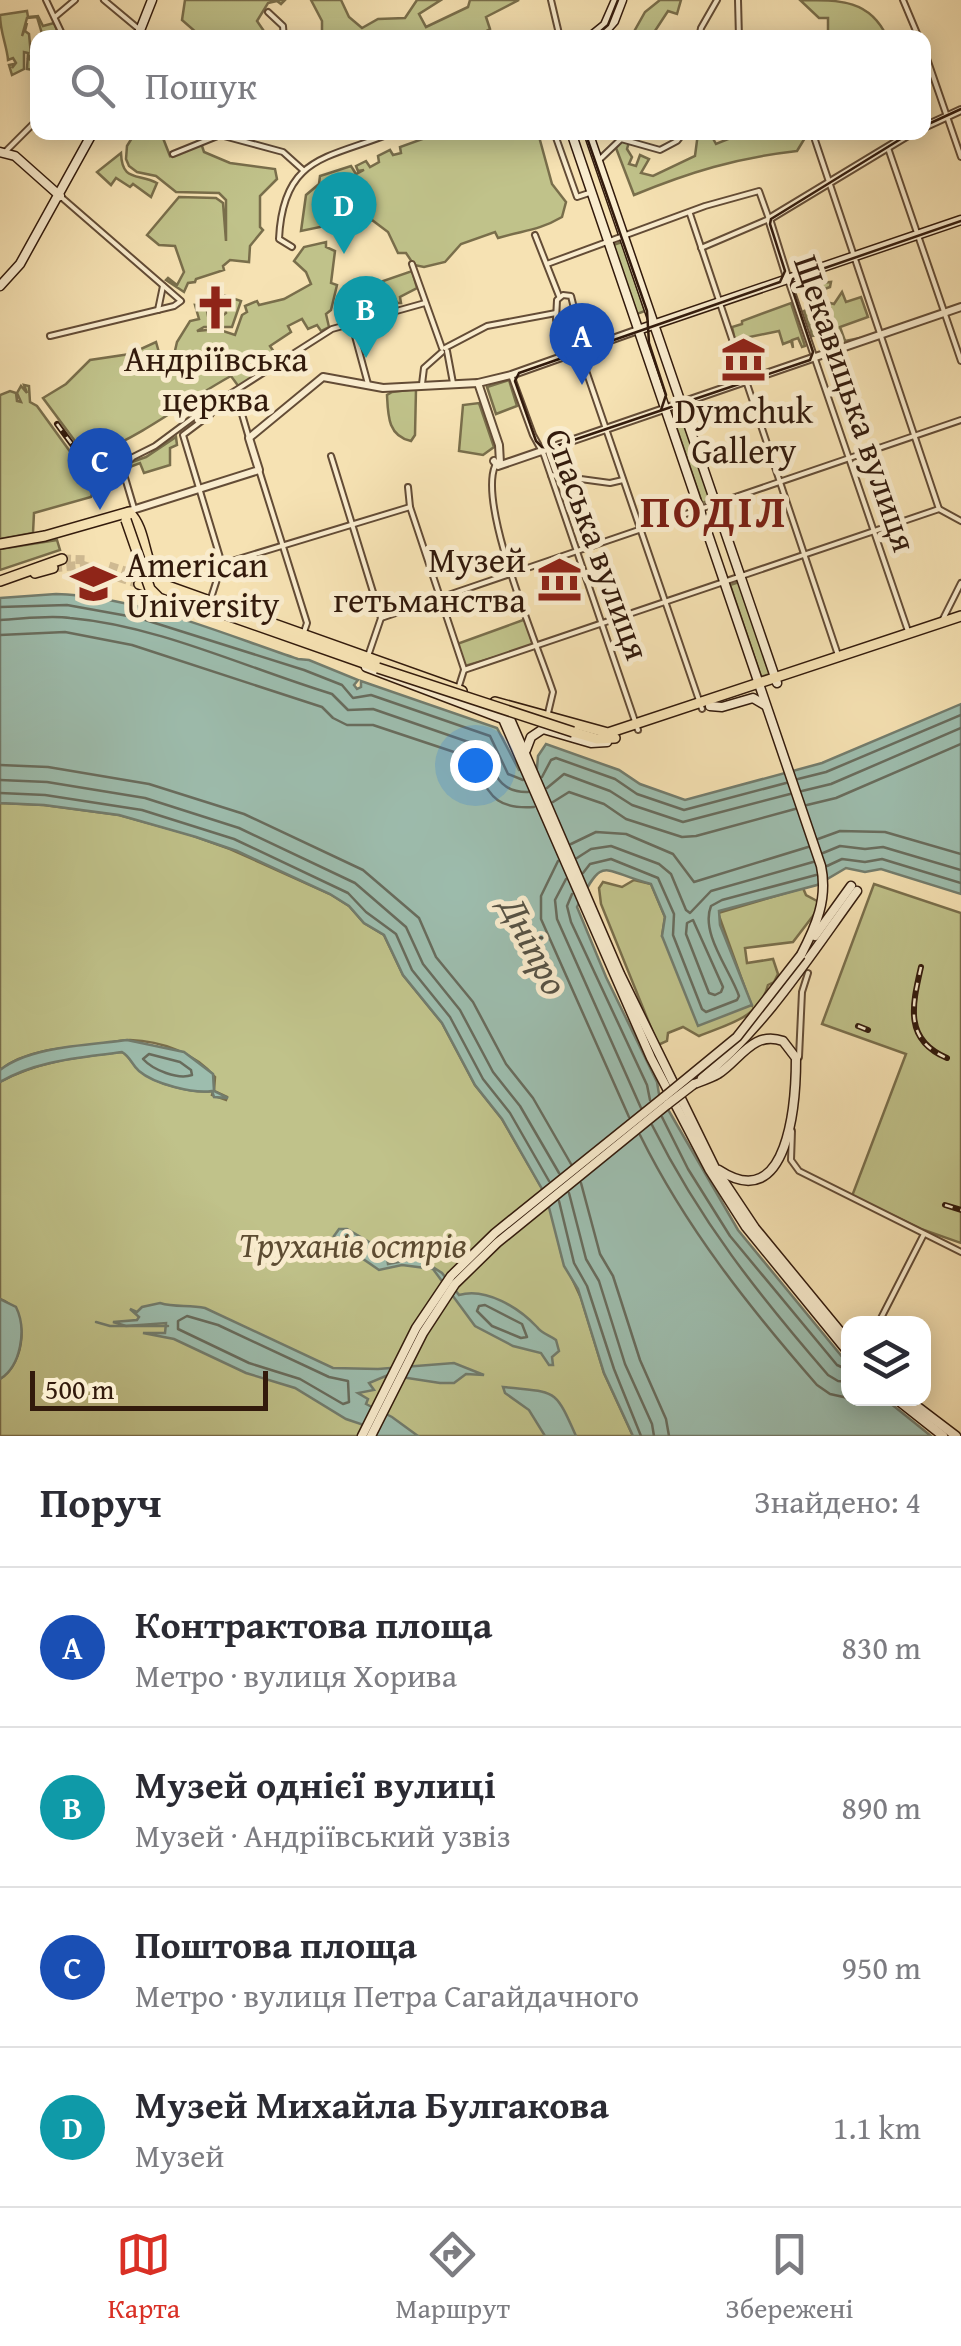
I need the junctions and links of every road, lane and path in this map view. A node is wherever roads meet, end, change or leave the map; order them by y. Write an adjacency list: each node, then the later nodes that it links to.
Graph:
1 (46, 0): 11 (street)
2 (76, 0): 11 (street)
3 (104, 0): 13 (street)
4 (152, 0): 14 (main road)
5 (551, 0): 16 (street)
6 (619, 0): 17 (main road); 18 (main road)
7 (717, 0): 19 (street)
8 (738, 0): 20 (street)
9 (903, 0): 21 (street)
10 (268, 12): 15 (street)
11 (56, 16): 12 (street)
12 (61, 30)
13 (135, 30)
14 (141, 30)
15 (283, 30)
16 (558, 30)
17 (598, 30)
18 (608, 30)
19 (701, 30)
20 (739, 30)
21 (916, 30)
22 (931, 71): 24 (street)
23 (961, 110): 24 (street)
24 (946, 116): 25 (street); 42 (street)
25 (931, 124)
26 (30, 127): 40 (street)
27 (89, 140): 47 (main road)
28 (204, 140): 41 (street)
29 (240, 140): 44 (street)
30 (371, 140): 44 (street)
31 (557, 140): 46 (street)
32 (574, 140): 46 (main road)
33 (591, 140): 43 (main road)
34 (619, 140): 43 (street)
35 (624, 140): 36 (street)
36 (678, 140)
37 (815, 140): 45 (street)
38 (900, 140): 39 (street)
39 (888, 147): 45 (street); 51 (street)
40 (3, 152): 47 (main road)
41 (173, 154)
42 (961, 157)
43 (598, 161): 53 (main road)
44 (303, 170): 55 (street)
45 (830, 183): 49 (street); 57 (street)
46 (592, 192): 54 (main road)
47 (60, 196): 60 (main road); 63 (street)
48 (690, 214): 49 (street, Щекавицька вулиця); 53 (street); 56 (street)
49 (769, 220): 56 (street); 61 (street, Щекавицька вулиця)
50 (961, 220): 51 (main road)
51 (919, 234): 57 (main road); 69 (street)
52 (535, 235): 59 (street)
53 (624, 236): 54 (street); 71 (main road)
54 (608, 242): 59 (street); 75 (main road)
55 (292, 246)
56 (701, 248): 66 (street)
57 (855, 257): 61 (main road); 76 (street)
58 (412, 264): 65 (street)
59 (546, 264): 64 (street)
60 (5, 277): 62 (main road)
61 (788, 280): 66 (main road); 81 (street, Щекавицька вулиця)
62 (0, 286)
63 (163, 286): 68 (street); 68 (street)
64 (559, 296): 70 (street); 73 (street)
65 (425, 303): 72 (street); 79 (street)
66 (718, 303): 71 (main road); 84 (street)
67 (961, 307): 69 (street)
68 (158, 310): 77 (street)
69 (945, 312): 76 (street); 82 (street)
70 (556, 314): 74 (street); 79 (street)
71 (654, 324): 75 (main road); 89 (main road)
72 (352, 325): 87 (street); 90 (street)
73 (574, 326): 74 (street); 78 (street)
74 (565, 328): 78 (street)
75 (638, 330): 80 (street); 92 (main road)
76 (880, 334): 81 (street); 95 (street)
77 (50, 336)
78 (573, 338): 80 (street)
79 (445, 351): 85 (street); 88 (street)
80 (578, 351): 83 (street); 94 (street)
81 (814, 358): 84 (street); 99 (street, Щекавицька вулиця)
82 (961, 361)
83 (511, 375): 86 (street); 97 (street, Спаська вулиця)
84 (744, 382): 89 (street); 104 (street)
85 (453, 383): 86 (street); 88 (street)
86 (478, 383): 100 (street)
87 (368, 384): 88 (street); 96 (street)
88 (422, 384)
89 (680, 402): 92 (street); 107 (main road)
90 (216, 404): 106 (street); 111 (street)
91 (240, 404): 96 (street)
92 (666, 408): 94 (street); 109 (main road)
93 (961, 420): 95 (street)
94 (606, 428): 97 (street); 103 (street)
95 (914, 436): 99 (street); 110 (street)
96 (250, 438): 101 (street)
97 (542, 450): 100 (street); 102 (street, Спаська вулиця)
98 (331, 456): 113 (street)
99 (848, 459): 104 (street); 115 (street, Щекавицька вулиця)
100 (498, 463): 123 (street)
101 (259, 470): 106 (street); 117 (street)
102 (551, 474): 103 (street); 118 (street, Спаська вулиця)
103 (623, 480): 114 (street)
104 (780, 482): 107 (street); 119 (street)
105 (408, 487): 108 (street)
106 (197, 490): 111 (street); 121 (street)
107 (715, 504): 109 (street); 125 (main road)
108 (410, 507): 113 (street); 130 (street)
109 (700, 508): 114 (street); 126 (main road)
110 (939, 509): 112 (street); 115 (street)
111 (129, 512): 116 (main road); 124 (main road); 129 (main road); 138 (main road, bridge)
112 (961, 521)
113 (352, 525): 117 (street); 133 (street)
114 (640, 530): 118 (street); 132 (street)
115 (872, 532): 119 (street); 137 (street, Щекавицька вулиця)
116 (5, 543)
117 (284, 546): 121 (street); 138 (street)
118 (577, 552): 123 (street); 135 (street, Спаська вулиця)
119 (804, 554): 125 (street); 141 (street)
120 (62, 559): 127 (main road)
121 (222, 564): 131 (street)
122 (53, 568): 127 (main road)
123 (513, 573): 130 (street); 139 (street)
124 (137, 576): 129 (main road); 138 (main road)
125 (740, 577): 126 (street); 144 (main road)
126 (726, 582): 132 (street); 145 (main road)
127 (0, 584)
128 (961, 584): 136 (street)
129 (167, 587): 131 (main road)
130 (440, 598): 133 (street); 143 (street)
131 (210, 602): 138 (main road)
132 (665, 602): 135 (street); 148 (street)
133 (381, 618): 142 (street)
134 (961, 619): 136 (main road)
135 (602, 623): 139 (street); 151 (street, Спаська вулиця)
136 (941, 625): 137 (main road); 144 (main road)
137 (909, 634): 141 (main road)
138 (301, 638): 140 (main road); 142 (main road)
139 (538, 645): 143 (street); 150 (street)
140 (339, 655): 152 (main road, bridge); 153 (main road)
141 (839, 657): 144 (main road)
142 (368, 658): 146 (main road)
143 (464, 670): 146 (street)
144 (776, 681): 145 (main road)
145 (759, 686): 148 (main road); 149 (main road)
146 (458, 690): 147 (main road)
147 (497, 702): 150 (main road); 153 (main road)
148 (704, 706): 149 (main road); 151 (main road)
149 (767, 709): 155 (main road)
150 (547, 718): 151 (main road)
151 (638, 727): 152 (main road)
152 (615, 738): 153 (main road)
153 (524, 752): 154 (main road)
154 (591, 917): 158 (main road); 163 (main road)
155 (800, 955): 157 (main road, bridge); 166 (main road, bridge)
156 (808, 973): 159 (street)
157 (694, 1084): 158 (main road); 167 (main road, bridge)
158 (715, 1168): 162 (main road)
159 (924, 1234): 160 (street); 161 (street)
160 (961, 1252)
161 (882, 1316)
162 (841, 1332)
163 (841, 1343)
164 (905, 1406): 168 (main road)
165 (917, 1406): 169 (main road)
166 (362, 1436)
167 (371, 1436)
168 (943, 1436)
169 (956, 1436)

